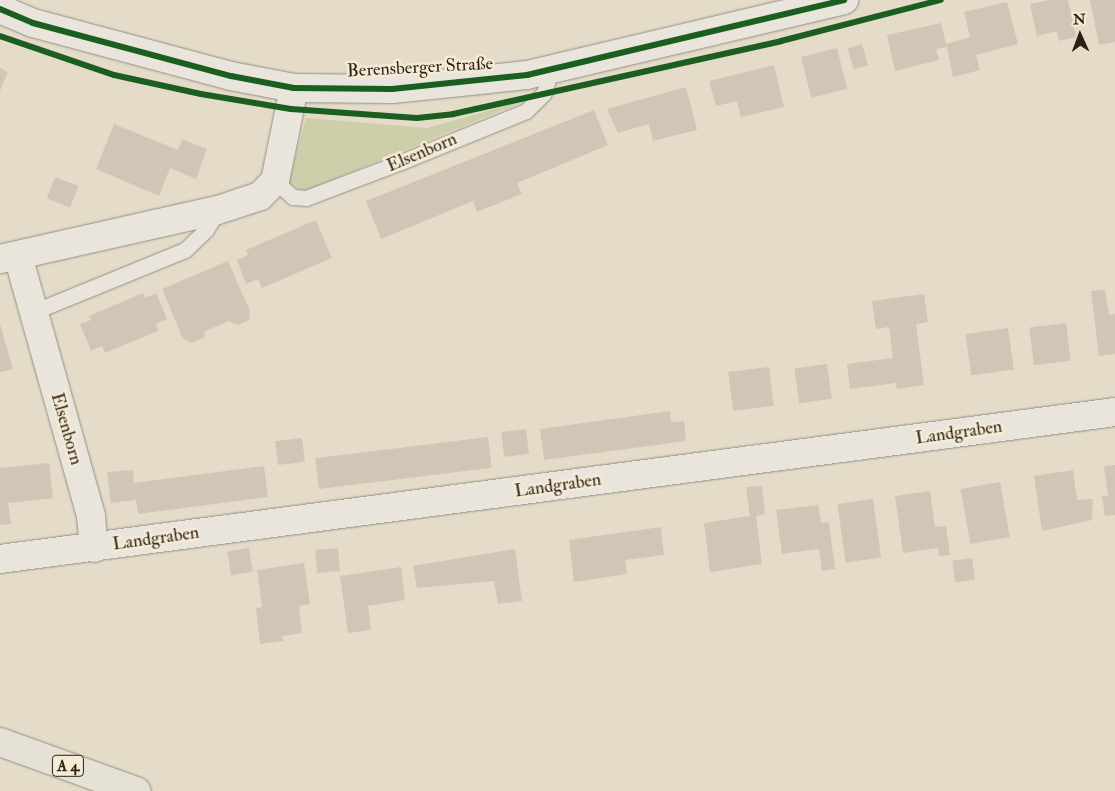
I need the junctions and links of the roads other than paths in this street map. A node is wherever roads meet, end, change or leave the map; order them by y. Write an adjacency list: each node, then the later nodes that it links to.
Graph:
1 (844, 0): 3 (street, Berensberger Straße)
2 (0, 9): 5 (street, Berensberger Straße)
3 (774, 9): 4 (street, Berensberger Straße)
4 (551, 70): 5 (street, Berensberger Straße); 6 (lane, Elsenborn)
5 (294, 88): 6 (street)
6 (275, 181): 7 (street, Elsenborn)
7 (218, 210): 8 (street, Elsenborn); 9 (lane)
8 (9, 257): 9 (street, Elsenborn)
9 (33, 312): 11 (street, Elsenborn)
10 (1115, 412): 11 (street, Landgraben)
11 (94, 548): 12 (street, Landgraben)
12 (0, 559)
13 (0, 742): 14 (highway, A 4)
14 (136, 791)

